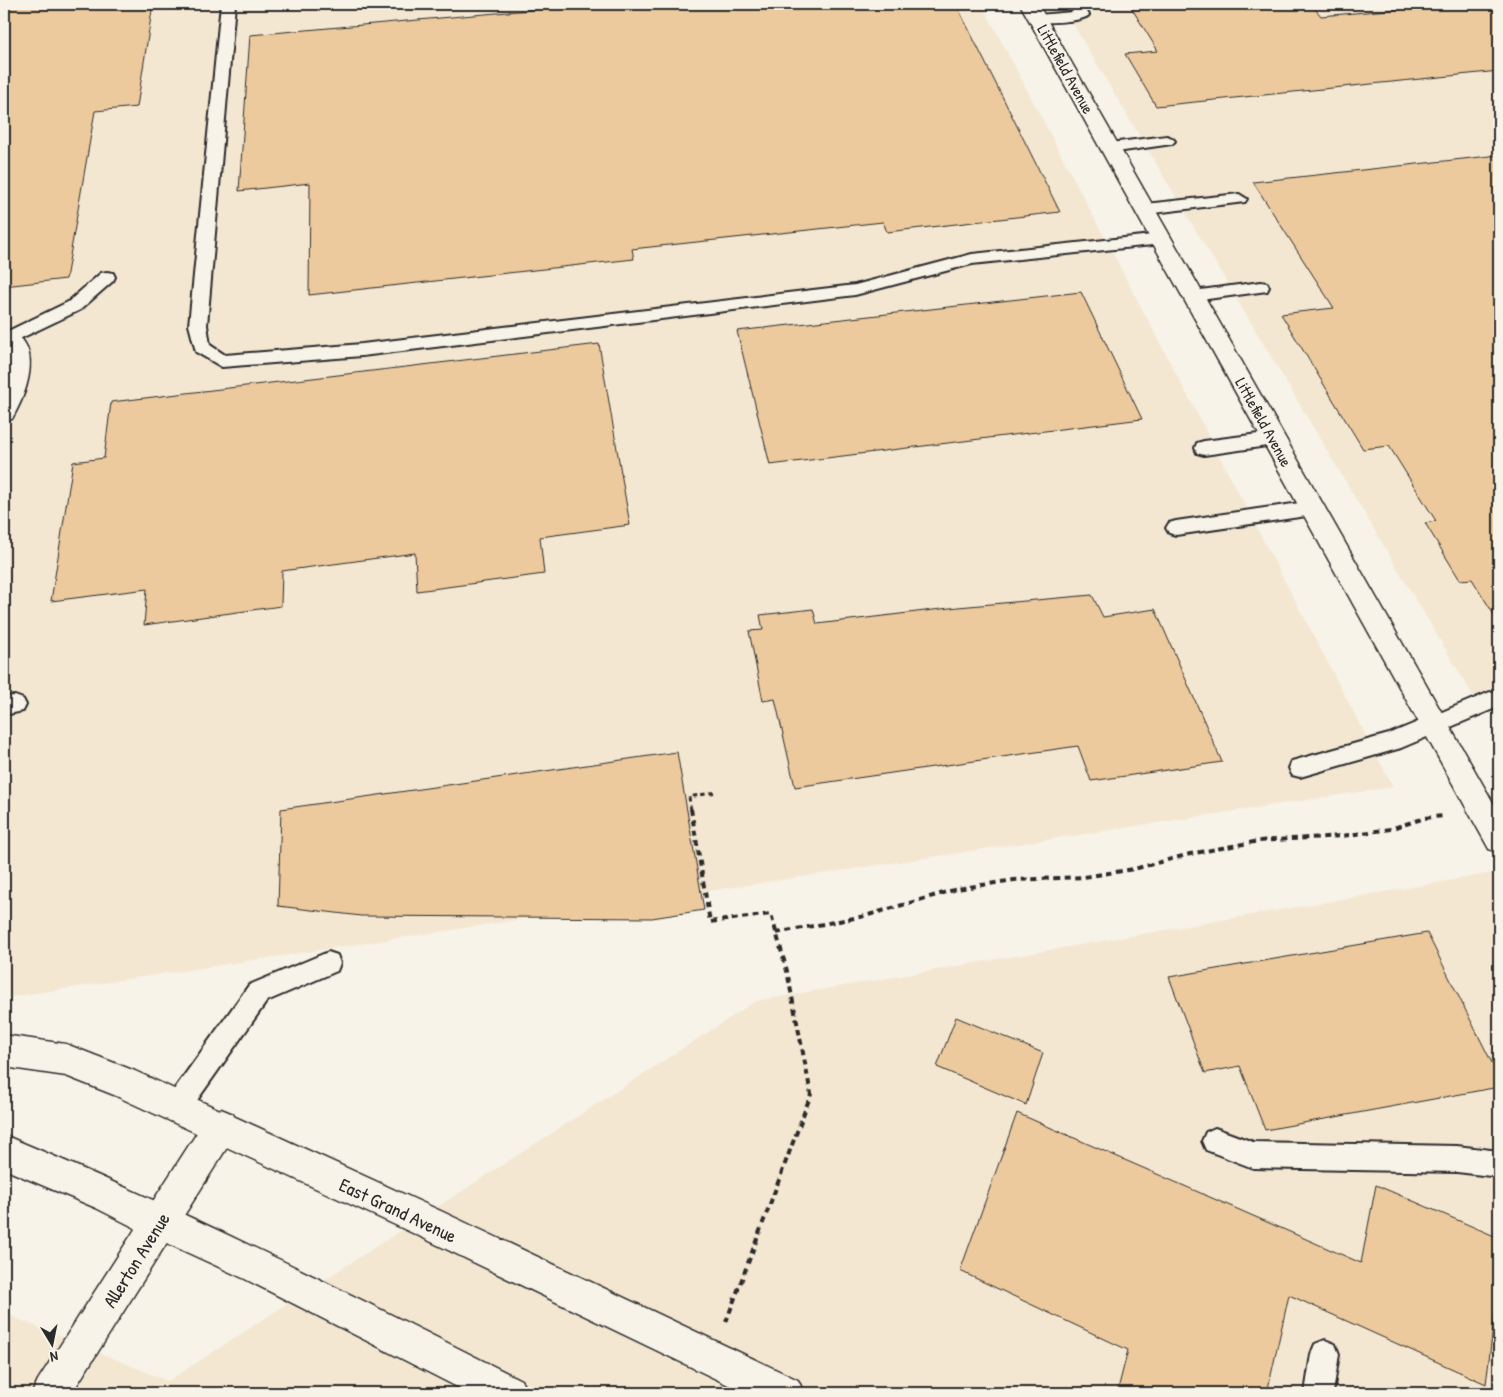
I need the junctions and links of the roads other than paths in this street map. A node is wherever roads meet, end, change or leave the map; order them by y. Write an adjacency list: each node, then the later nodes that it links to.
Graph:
1 (228, 4): 8 (lane)
2 (1075, 4): 3 (lane)
3 (1034, 12): 5 (street, Littlefield Avenue)
4 (1167, 141): 5 (lane)
5 (1110, 148): 7 (street, Littlefield Avenue)
6 (1239, 199): 7 (lane)
7 (1145, 209): 8 (street, Littlefield Avenue)
8 (1162, 239): 11 (street, Littlefield Avenue)
9 (107, 277): 12 (lane)
10 (1261, 287): 11 (lane)
11 (1193, 296): 14 (street, Littlefield Avenue)
12 (6, 336): 13 (street)
13 (4, 413)
14 (1274, 439): 15 (lane); 16 (street, Littlefield Avenue)
15 (1204, 448)
16 (1312, 508): 17 (lane); 19 (street, Littlefield Avenue)
17 (1176, 528)
18 (1490, 701): 19 (lane)
19 (1435, 725): 20 (lane); 21 (street, Littlefield Avenue)
20 (1300, 768)
21 (1499, 840)
22 (328, 963): 24 (lane)
23 (4, 1051): 24 (street, East Grand Avenue)
24 (177, 1107): 25 (street, East Grand Avenue)
25 (220, 1126): 29 (street, Allerton Avenue); 31 (street, East Grand Avenue)
26 (1215, 1140): 28 (lane)
27 (4, 1152): 29 (street)
28 (1499, 1164)
29 (159, 1222): 32 (street, Allerton Avenue); 33 (street)
30 (1325, 1354): 35 (lane)
31 (741, 1384): 34 (street, East Grand Avenue)
32 (51, 1393)
33 (508, 1393)
34 (785, 1393)
35 (1319, 1393)

